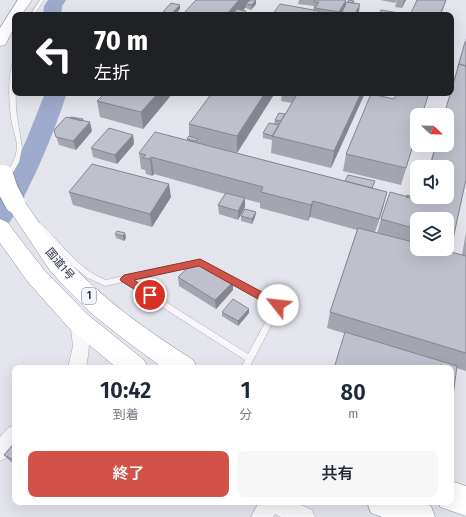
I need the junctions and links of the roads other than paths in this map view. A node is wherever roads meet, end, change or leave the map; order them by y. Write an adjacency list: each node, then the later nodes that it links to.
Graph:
1 (10, 0): 6 (highway)
2 (25, 0): 4 (highway)
3 (42, 0): 5 (lane)
4 (16, 12)
5 (34, 12)
6 (0, 14)
7 (12, 18): 8 (highway)
8 (0, 42)
9 (13, 96): 10 (lane)
10 (8, 189): 12 (lane); 17 (highway, 国道1号 / 1)
11 (0, 228): 13 (highway, 1)
12 (124, 279): 14 (lane); 14 (lane)
13 (78, 321): 15 (street); 16 (highway, 1)
14 (250, 359): 18 (lane)
15 (78, 365)
16 (131, 365)
17 (180, 365)
18 (247, 365)
19 (12, 438): 20 (street)
20 (0, 452)
21 (454, 497): 22 (highway)
22 (466, 501)
23 (268, 505): 26 (street)
24 (277, 505): 27 (street)
25 (390, 505): 28 (highway)
26 (261, 517)
27 (305, 517)
28 (420, 517)

